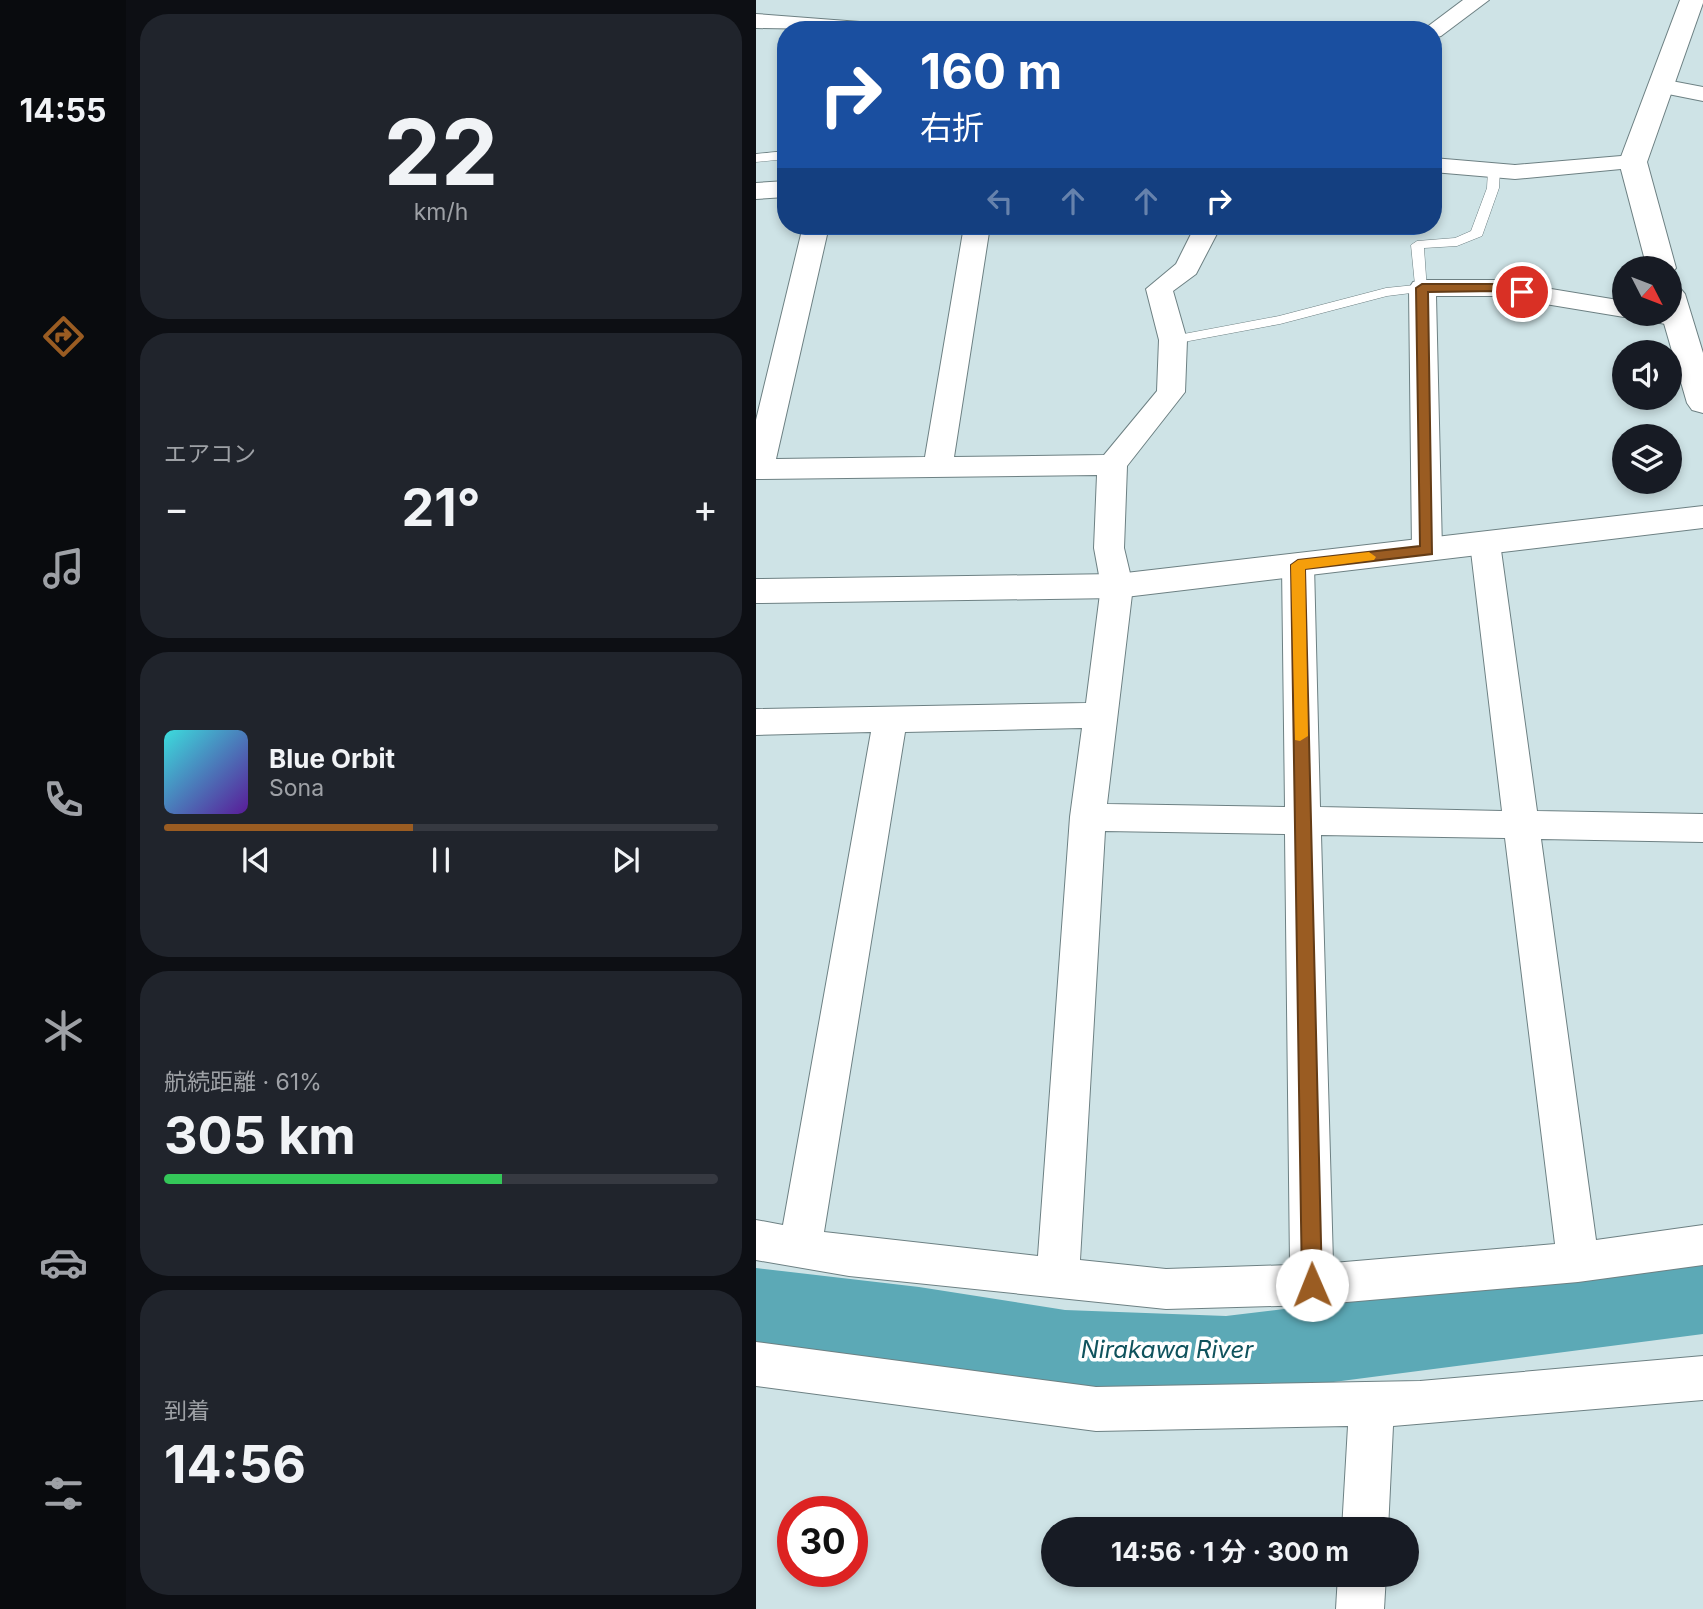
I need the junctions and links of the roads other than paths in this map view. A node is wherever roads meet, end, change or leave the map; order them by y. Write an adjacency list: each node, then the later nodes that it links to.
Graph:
1 (1478, 0): 5 (street)
2 (1692, 0): 6 (street)
3 (756, 21): 4 (street)
4 (777, 23)
5 (1442, 25)
6 (1661, 86): 7 (street); 10 (street)
7 (1703, 94)
8 (777, 156): 9 (lane)
9 (756, 158)
10 (1633, 162): 12 (street); 18 (street)
11 (1442, 166): 12 (street)
12 (1494, 170): 19 (lane)
13 (777, 189): 14 (street)
14 (756, 191)
15 (814, 235): 26 (street)
16 (976, 235): 25 (street)
17 (1204, 235): 22 (street)
18 (1659, 256)
19 (1422, 288): 20 (street); 22 (lane); 29 (street)
20 (1612, 307)
21 (1672, 326): 23 (street)
22 (1173, 340): 24 (street)
23 (1703, 403)
24 (1112, 465): 25 (street); 31 (street)
25 (938, 467): 26 (street)
26 (757, 469)
27 (1703, 517): 28 (street)
28 (1485, 543): 29 (street); 38 (street)
29 (1427, 550): 30 (street)
30 (1298, 565): 31 (street); 37 (street)
31 (1117, 586): 32 (street); 33 (street)
32 (756, 591)
33 (1101, 715): 34 (street); 36 (street)
34 (890, 719): 35 (street); 42 (street)
35 (756, 722)
36 (1088, 817): 37 (street); 44 (street)
37 (1301, 821): 38 (street); 45 (street)
38 (1521, 825): 39 (street); 43 (street)
39 (1703, 828)
40 (756, 1240): 42 (street)
41 (1703, 1245): 43 (street)
42 (800, 1247): 44 (street)
43 (1578, 1262): 45 (street)
44 (1058, 1277): 45 (street)
45 (1312, 1285)
46 (756, 1364): 48 (street)
47 (1703, 1378): 48 (street)
48 (1371, 1405): 49 (street)
49 (1366, 1517)
50 (1361, 1587): 51 (street)
51 (1360, 1609)

